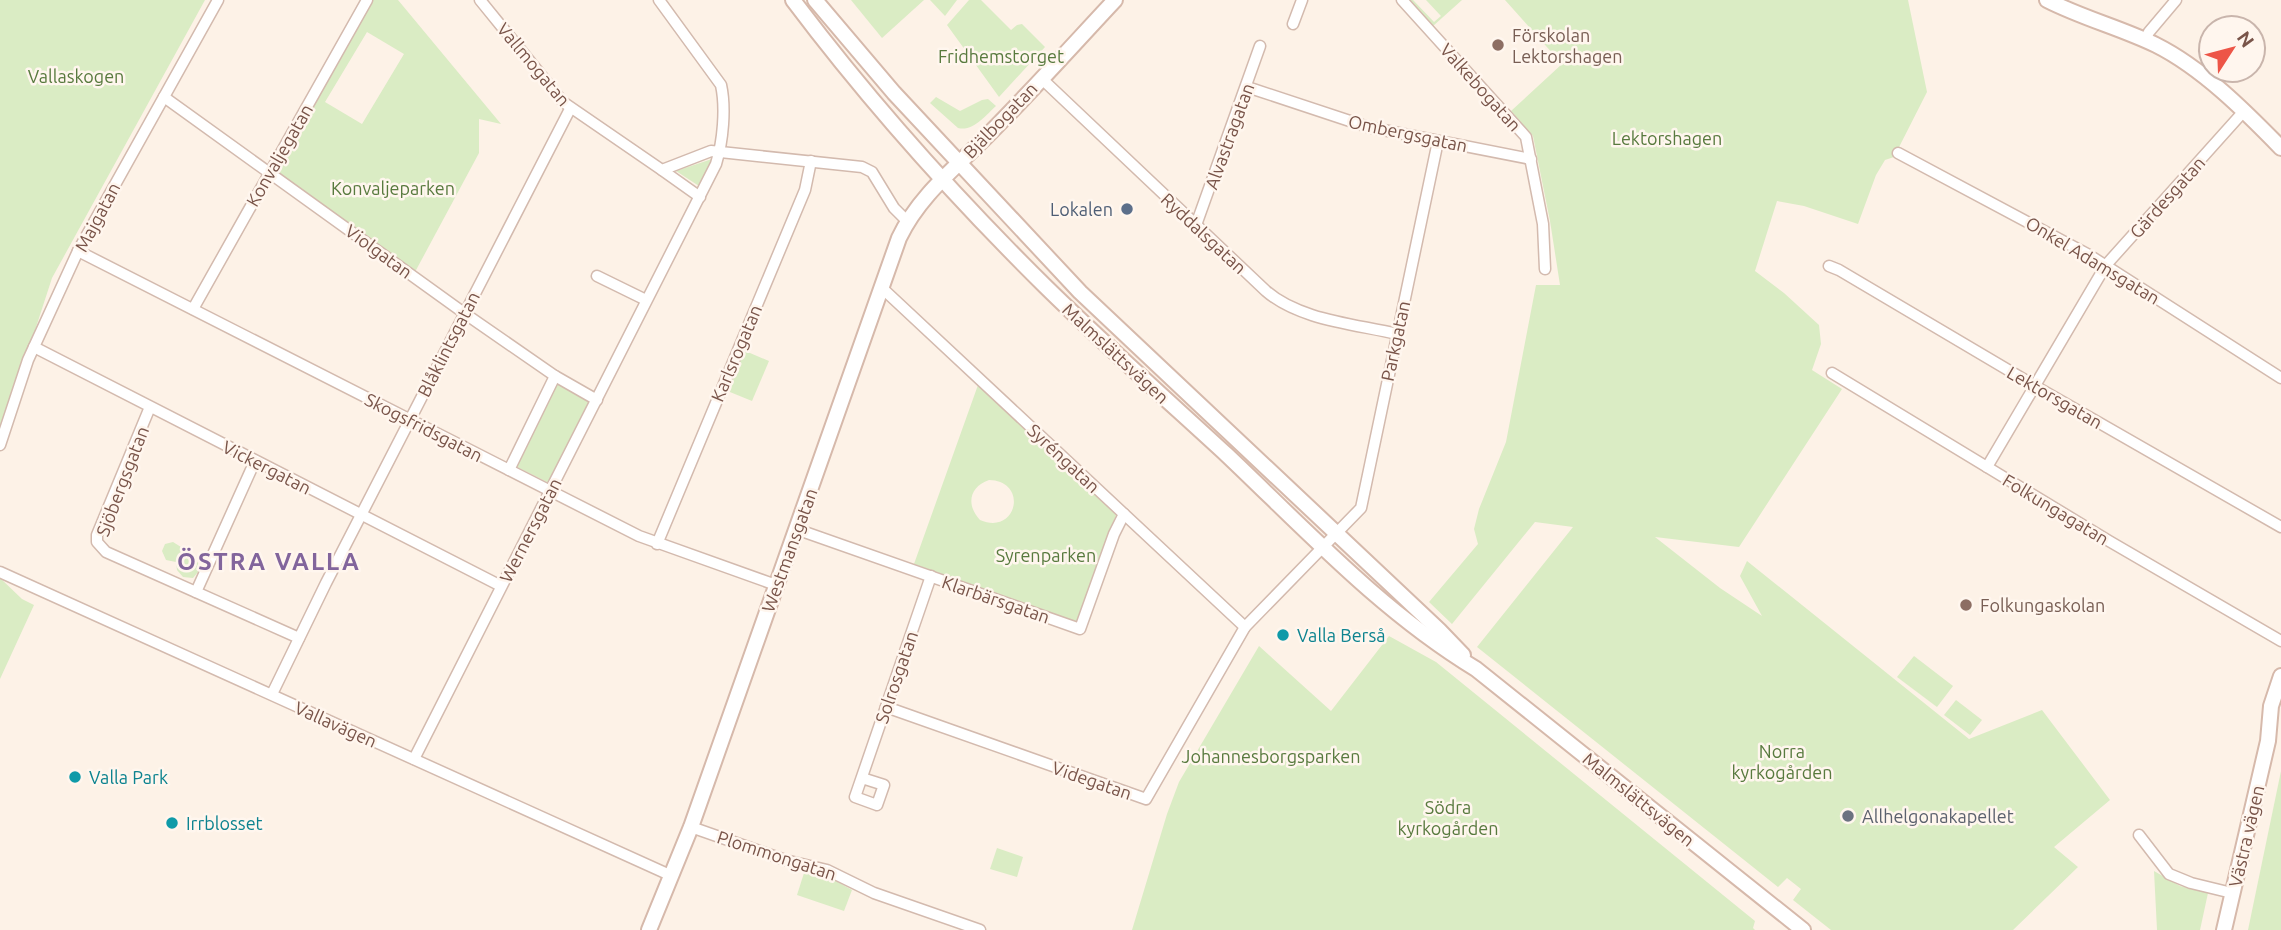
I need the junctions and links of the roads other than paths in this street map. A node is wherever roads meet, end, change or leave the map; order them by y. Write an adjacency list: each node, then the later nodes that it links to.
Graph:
1 (218, 0): 17 (street, Majgatan)
2 (367, 0): 28 (street, Konvaljegatan)
3 (480, 0): 18 (street, Vallmogatan)
4 (659, 0): 22 (street)
5 (793, 0): 29 (main road, Malmslättsvägen)
6 (815, 0): 26 (main road, Malmslättsvägen)
7 (1115, 0): 15 (main road, Bjälbogatan)
8 (1301, 0): 12 (street)
9 (1402, 0): 24 (street, Valkebogatan)
10 (2046, 0): 13 (main road)
11 (2176, 0): 13 (street)
12 (1293, 24)
13 (2145, 40): 19 (main road)
14 (1260, 46): 16 (street, Alvastragatan)
15 (1041, 78): 26 (main road, Bjälbogatan); 32 (street, Ryddalsgatan)
16 (1247, 87): 20 (street, Ombergsgatan); 32 (street, Alvastragatan)
17 (164, 97): 28 (street, Violgatan); 33 (street, Majgatan)
18 (570, 108): 27 (street, Vallmogatan); 41 (street, Blåklintsgatan)
19 (2244, 111): 21 (main road); 34 (street, Gärdesgatan)
20 (1438, 141): 24 (street, Ombergsgatan); 42 (street, Parkgatan)
21 (2281, 148)
22 (720, 151): 25 (street); 27 (street); 30 (street, Wernersgatan)
23 (1898, 153): 34 (street, Onkel Adamsgatan)
24 (1531, 159): 36 (street, Valkebogatan)
25 (811, 161): 31 (street); 61 (street, Karlsrogatan)
26 (958, 163): 29 (main road, Bjälbogatan); 60 (main road, Malmslättsvägen)
27 (662, 170): 30 (street, Vallmogatan)
28 (269, 173): 40 (street, Konvaljegatan); 41 (street, Violgatan)
29 (943, 178): 31 (main road, Westmansgatan); 62 (main road, Malmslättsvägen)
30 (700, 197): 39 (street, Wernersgatan)
31 (907, 221): 38 (main road, Westmansgatan)
32 (1196, 225): 42 (street, Ryddalsgatan)
33 (78, 251): 40 (street, Skogsfridsgatan); 43 (street, Majgatan)
34 (2106, 265): 46 (street, Onkel Adamsgatan); 47 (street, Gärdesgatan)
35 (1829, 266): 47 (street, Lektorsgatan)
36 (1545, 269)
37 (597, 276): 39 (street)
38 (882, 288): 56 (street, Syréngatan); 59 (main road, Westmansgatan)
39 (646, 300): 48 (street, Wernersgatan)
40 (192, 309): 50 (street, Skogsfridsgatan)
41 (464, 313): 45 (street, Violgatan); 50 (street, Blåklintsgatan)
42 (1397, 334): 60 (street, Parkgatan)
43 (34, 347): 49 (street, Vickergatan); 51 (street, Majgatan)
44 (1832, 373): 53 (street, Folkungagatan)
45 (555, 376): 48 (street, Violgatan); 54 (street)
46 (2281, 378)
47 (2035, 386): 53 (street, Gärdesgatan); 58 (street, Lektorsgatan)
48 (597, 400): 55 (street, Wernersgatan)
49 (150, 407): 52 (street, Vickergatan); 67 (street, Sjöbergsgatan)
50 (410, 421): 54 (street, Skogsfridsgatan); 57 (street, Blåklintsgatan)
51 (0, 444)
52 (255, 461): 57 (street, Vickergatan); 67 (street)
53 (1987, 467): 70 (street, Folkungagatan)
54 (509, 470): 55 (street, Skogsfridsgatan)
55 (551, 491): 61 (street, Skogsfridsgatan); 65 (street, Wernersgatan)
56 (1124, 514): 64 (street, Klarbärsgatan); 68 (street, Syréngatan)
57 (361, 515): 65 (street, Vickergatan); 69 (street, Blåklintsgatan)
58 (2281, 527)
59 (796, 529): 64 (street, Klarbärsgatan); 66 (main road, Westmansgatan)
60 (1337, 533): 62 (street, Videgatan); 71 (main road, Malmslättsvägen)
61 (657, 544): 66 (street, Skogsfridsgatan)
62 (1323, 546): 68 (street, Videgatan); 71 (main road, Malmslättsvägen)
63 (0, 572): 73 (street, Vallavägen)
64 (931, 576): 75 (street, Solrosgatan)
65 (501, 586): 77 (street, Wernersgatan)
66 (776, 586): 79 (main road, Westmansgatan)
67 (196, 592): 69 (street, Sjöbergsgatan)
68 (1245, 627): 75 (street, Videgatan)
69 (299, 638): 73 (street, Blåklintsgatan)
70 (2281, 641)
71 (1475, 668): 85 (main road, Malmslättsvägen)
72 (2281, 676): 76 (main road, Västra vägen)
73 (272, 694): 77 (street, Vallavägen)
74 (2281, 695): 76 (main road, Västra vägen)
75 (886, 707): 78 (street, Solrosgatan)
76 (2267, 741): 82 (main road, Västra vägen)
77 (414, 759): 81 (street, Vallavägen)
78 (862, 778)
79 (691, 827): 81 (main road, Westmansgatan); 84 (street, Plommongatan)
80 (2138, 835): 82 (street)
81 (672, 876): 83 (main road, Westmansgatan)
82 (2232, 893): 86 (main road, Västra vägen)
83 (649, 930)
84 (980, 930)
85 (1803, 930)
86 (2224, 930)

